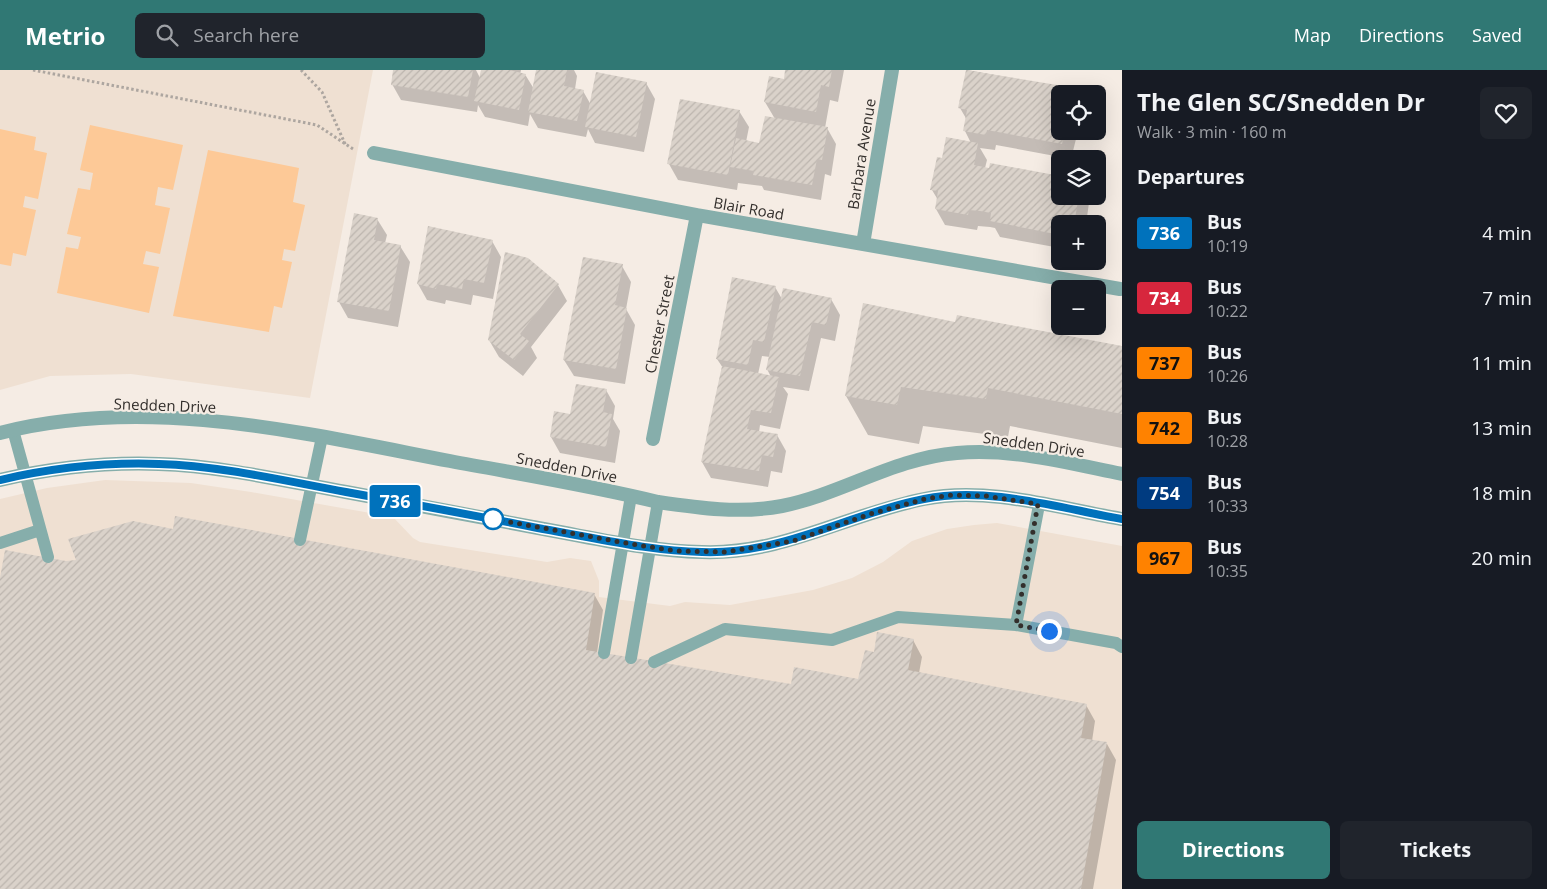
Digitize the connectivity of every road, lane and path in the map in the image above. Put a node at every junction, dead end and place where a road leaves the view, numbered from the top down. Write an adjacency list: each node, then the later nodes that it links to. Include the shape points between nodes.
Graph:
1 (33, 70): 4 (path, via 317,125)
2 (301, 70): 4 (path, via 322,92)
3 (892, 70): 7 (street, Barbara Avenue)
4 (346, 146): 5 (path)
5 (374, 152): 6 (street, Blair Road)
6 (697, 215): 7 (street, Blair Road); 11 (street, Chester Street)
7 (863, 244): 8 (street, Blair Road)
8 (1120, 289)
9 (6, 432): 10 (street, Snedden Drive, via 81,420 160,418 235,424); 12 (lane)
10 (322, 438): 15 (lane); 16 (street, Snedden Drive)
11 (653, 440)
12 (25, 474): 14 (street); 15 (street, via 83,466 161,464); 20 (lane)
13 (1122, 474): 17 (street, Snedden Drive, via 1001,452 955,453 902,464 783,506 725,510)
14 (0, 480)
15 (312, 486): 21 (lane); 23 (street)
16 (631, 496): 17 (street, Snedden Drive); 23 (lane)
17 (658, 502): 24 (lane)
18 (1038, 504): 19 (street); 24 (street, via 986,496 952,495 897,506 773,546 726,552); 26 (lane)
19 (1122, 519)
20 (40, 530): 22 (lane); 25 (lane)
21 (300, 540)
22 (0, 543)
23 (623, 543): 24 (street); 28 (lane)
24 (651, 547): 29 (lane)
25 (48, 557)
26 (1016, 625): 27 (lane, via 1116,643); 30 (lane, via 898,617 832,640 725,629)
27 (1122, 647)
28 (604, 653)
29 (631, 658)
30 (654, 662)

